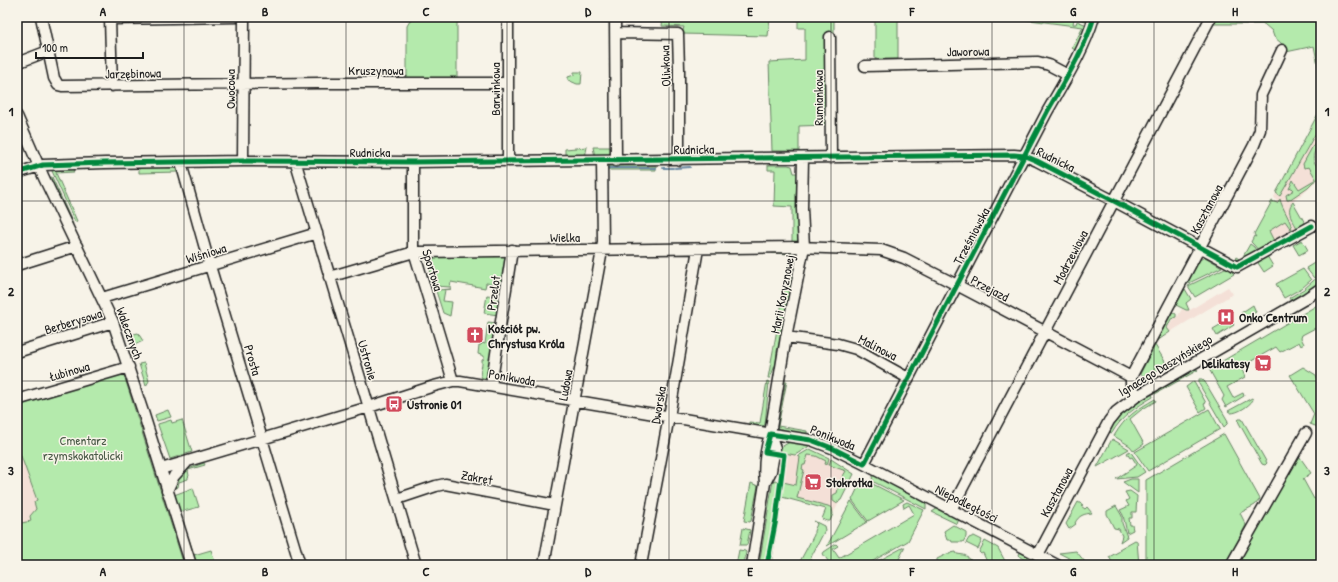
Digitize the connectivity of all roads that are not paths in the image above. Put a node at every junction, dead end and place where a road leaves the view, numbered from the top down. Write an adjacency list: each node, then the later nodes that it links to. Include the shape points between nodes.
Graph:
1 (40, 17): 11 (street, Jarzębinowa)
2 (235, 17): 17 (street, via 110,19)
3 (244, 17): 16 (street, Owocowa)
4 (508, 17): 15 (street, Barwinkowa)
5 (1094, 17): 14 (street, Trześniowska)
6 (1211, 17): 32 (street, Modrzewiowa)
7 (615, 18): 8 (street)
8 (616, 33): 22 (street, Oliwkowa, via 678,34); 26 (street)
9 (830, 37): 21 (street, Rumiankowa)
10 (1282, 50): 37 (street, Kasztanowa, via 1261,95 1260,130 1254,145)
11 (48, 51): 12 (street); 17 (street, Jarzębinowa, via 58,85)
12 (17, 63)
13 (865, 66): 14 (street, Jaworowa, via 1038,62)
14 (1068, 76): 19 (street, Trześniowska)
15 (508, 83): 16 (street, Kruszynowa); 24 (street, Barwinkowa)
16 (243, 84): 17 (street, Jarzębinowa); 23 (street, Owocowa)
17 (112, 86)
18 (18, 116): 30 (street, Walecznych)
19 (1025, 156): 21 (street, Rudnicka); 32 (street, Rudnicka); 45 (street, Trześniowska)
20 (803, 158): 21 (street, Rudnicka); 22 (street, Rudnicka); 36 (street, Marii Koryznowej)
21 (831, 158)
22 (679, 160): 26 (street, Rudnicka)
23 (243, 161): 27 (street, Rudnicka); 29 (street, Rudnicka)
24 (508, 161): 25 (street, Rudnicka); 28 (street, Rudnicka)
25 (602, 161): 26 (street, Rudnicka); 40 (street, Ludowa)
26 (616, 161)
27 (297, 162): 28 (street, Rudnicka); 34 (street, Ustronie)
28 (413, 162): 41 (street, Sportowa)
29 (180, 163): 30 (street, Rudnicka); 43 (street, Prosta)
30 (39, 166): 31 (street, Rudnicka); 35 (street, Walecznych)
31 (17, 173)
32 (1114, 201): 37 (street, Rudnicka); 49 (street, Modrzewiowa)
33 (1312, 226): 37 (street, Rudnicka, via 1237,267)
34 (317, 233): 43 (street, Wiśniowa); 44 (street, Ustronie)
35 (77, 246): 42 (street); 47 (street, Walecznych)
36 (804, 247): 38 (street, Wielka); 45 (street, Przejazd, via 885,251); 50 (street, Marii Koryznowej)
37 (1200, 247): 53 (street, Kasztanowa)
38 (698, 249): 40 (street, Wielka); 61 (street, Dworska)
39 (512, 250): 40 (street, Wielka); 41 (street, Wielka); 56 (street, Przelot)
40 (602, 250): 59 (street, Ludowa)
41 (414, 252): 44 (street, Wielka); 55 (street, Sportowa)
42 (17, 265)
43 (210, 266): 47 (street, Wiśniowa); 65 (street, Prosta)
44 (329, 277): 60 (street, Ustronie)
45 (957, 285): 49 (street, Przejazd); 54 (street, Trześniowska)
46 (1321, 288): 57 (street, Ignacego Daszyńskiego)
47 (102, 298): 48 (street, Walecznych)
48 (114, 322): 51 (street, Berberysowa); 52 (street, Walecznych)
49 (1045, 332): 53 (street, Przejazd); 72 (street, Modrzewiowa)
50 (786, 337): 54 (street, Malinowa, via 856,349); 64 (street, Marii Koryznowej)
51 (17, 352)
52 (129, 368): 58 (street, Łubinowa); 68 (street, Walecznych)
53 (1132, 377): 57 (street, via 1131,384)
54 (908, 378): 67 (street, Trześniowska)
55 (453, 381): 56 (street, Ponikwoda); 60 (street, Ponikwoda)
56 (491, 386): 59 (street, Ponikwoda)
57 (1137, 396): 62 (street, Ignacego Daszyńskiego)
58 (17, 400)
59 (575, 401): 61 (street, Ponikwoda); 71 (street, Ludowa)
60 (369, 407): 65 (street, Ponikwoda); 70 (street, Ustronie)
61 (669, 416): 64 (street, Ponikwoda); 78 (street, Dworska)
62 (1109, 420): 73 (street, Kasztanowa)
63 (1306, 433): 81 (street)
64 (770, 434): 67 (street, Ponikwoda, via 820,443); 79 (street, Marii Koryznowej, via 775,448 771,471 765,483)
65 (262, 439): 66 (street, Ponikwoda); 75 (street, Prosta)
66 (186, 463): 68 (street, Ponikwoda); 69 (street, via 174,476)
67 (864, 464): 72 (street, Niepodległości)
68 (161, 469): 69 (street, Walecznych)
69 (167, 491): 74 (street, Walecznych)
70 (397, 499): 71 (street, Zakręt, via 445,484); 76 (street, Ustronie)
71 (555, 505): 77 (street, Ludowa)
72 (951, 510): 73 (street, Niepodległości)
73 (1038, 554): 80 (street, Niepodległości)
74 (191, 565)
75 (300, 565)
76 (416, 565)
77 (544, 565)
78 (641, 565)
79 (752, 565)
80 (1057, 565)
81 (1231, 565)

